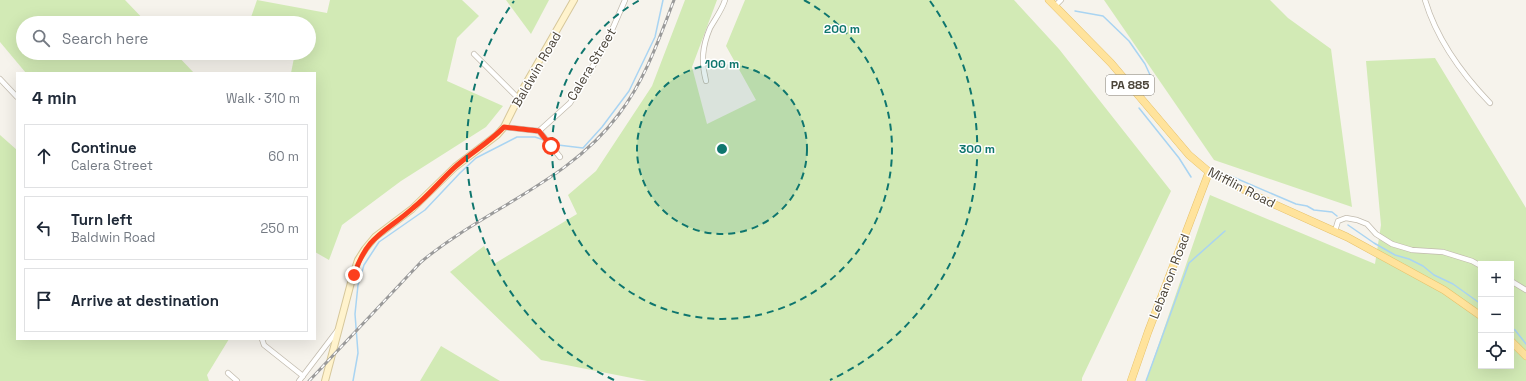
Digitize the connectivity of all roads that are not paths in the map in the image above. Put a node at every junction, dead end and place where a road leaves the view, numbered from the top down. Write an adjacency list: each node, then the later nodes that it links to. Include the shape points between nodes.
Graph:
1 (574, 0): 12 (main road, Baldwin Road)
2 (625, 0): 15 (street, Calera Street, via 594,64 570,103)
3 (725, 0): 10 (street, via 710,29 702,54)
4 (1048, 0): 7 (main road, Mifflin Road / PA 885)
5 (1061, 0): 7 (street)
6 (1425, 0): 13 (street, via 1434,25 1460,70)
7 (1055, 6): 17 (main road, Mifflin Road / PA 885, via 1111,64 1189,155)
8 (474, 54): 12 (street)
9 (0, 79): 11 (street)
10 (706, 81)
11 (16, 96)
12 (518, 98): 14 (main road, Baldwin Road)
13 (1490, 103)
14 (504, 127): 15 (street); 23 (main road, Baldwin Road, via 455,167 412,209 376,237 365,249 358,260)
15 (539, 131): 16 (street)
16 (560, 156)
17 (1209, 172): 18 (main road, Mifflin Road); 32 (main road, Lebanon Road)
18 (1335, 232): 19 (street, via 1338,221 1346,218 1358,220 1392,244 1412,250 1443,252); 22 (main road, Mifflin Road, via 1444,290)
19 (1478, 264)
20 (1514, 283): 21 (street)
21 (1526, 290)
22 (1478, 314)
23 (338, 330): 28 (street); 31 (main road, Baldwin Road)
24 (262, 340): 28 (street, via 264,345)
25 (1514, 344): 26 (main road)
26 (1526, 356)
27 (228, 373): 29 (street)
28 (303, 376): 30 (street)
29 (237, 381)
30 (299, 381)
31 (325, 381)
32 (1132, 381)

